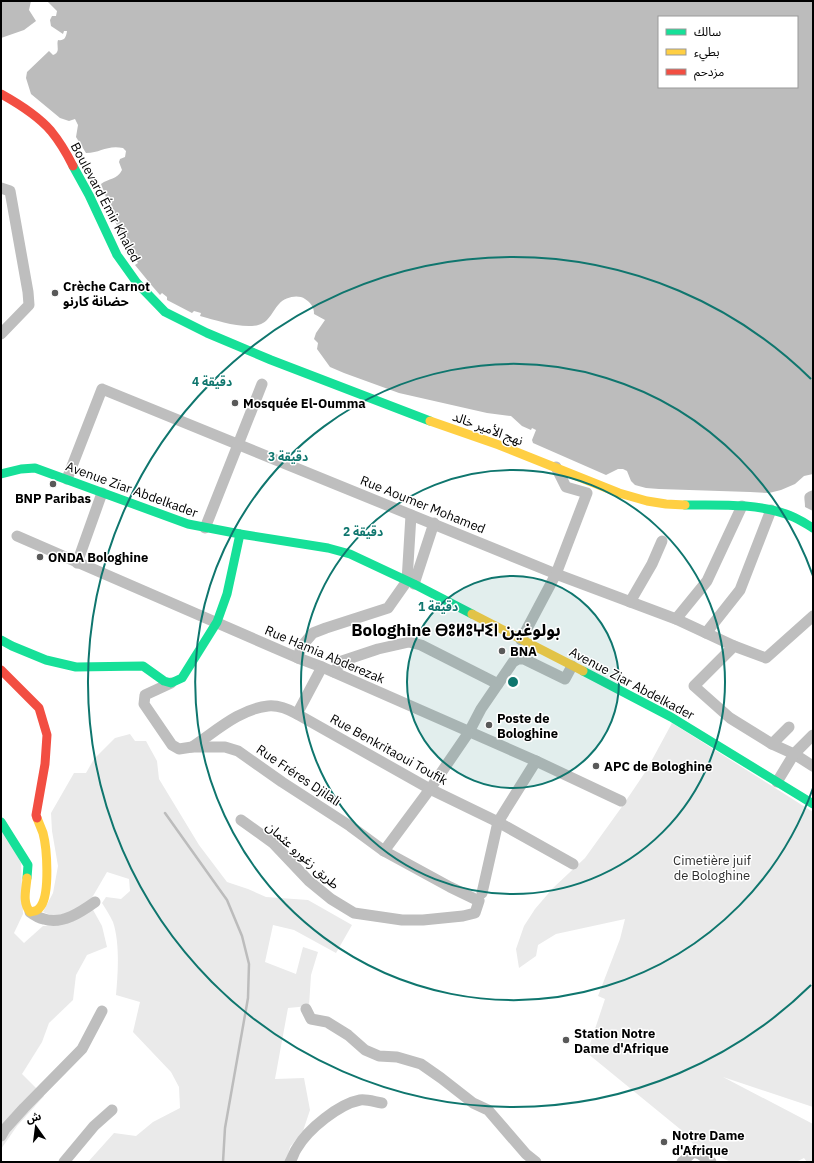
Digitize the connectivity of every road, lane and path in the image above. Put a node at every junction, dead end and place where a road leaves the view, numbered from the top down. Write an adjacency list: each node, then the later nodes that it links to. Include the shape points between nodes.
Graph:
1 (1, 94): 3 (main road, Boulevard Émir Khaled, via 23,106 50,131 66,152 90,195 117,255 137,283)
2 (5, 189): 4 (street, via 29,305)
3 (165, 312): 7 (main road, نهج الأمير خالد, via 271,360)
4 (1, 334)
5 (262, 384): 6 (street)
6 (238, 445): 9 (street, Rue Aoumer Mohamed, via 102,389); 13 (street, Rue Aoumer Mohamed); 15 (street)
7 (556, 467): 11 (main road, نهج الأمير خالد, via 619,493 647,501 682,505); 21 (street, via 566,487 587,493)
8 (1, 474): 9 (main road, Avenue Ziar Abdelkader, via 35,468)
9 (66, 478): 10 (main road, Avenue Ziar Abdelkader)
10 (102, 493): 15 (main road, Avenue Ziar Abdelkader, via 175,520); 20 (street)
11 (742, 506): 12 (main road, نهج الأمير خالد); 25 (street, via 707,581)
12 (770, 510): 16 (main road, نهج الأمير خالد, via 791,516); 27 (street, via 740,590)
13 (411, 515): 14 (street, Rue Aoumer Mohamed); 22 (street)
14 (434, 523): 21 (street, Rue Aoumer Mohamed); 22 (street)
15 (205, 528): 17 (main road, Avenue Ziar Abdelkader)
16 (813, 528)
17 (240, 534): 22 (main road, Avenue Ziar Abdelkader, via 350,554); 26 (main road, via 227,594)
18 (16, 536): 20 (street, Rue Hamia Abderezak)
19 (662, 540): 23 (street, via 652,564)
20 (77, 563): 26 (street, Rue Hamia Abderezak)
21 (556, 574): 23 (street, Rue Aoumer Mohamed); 29 (street)
22 (410, 583): 29 (main road, Avenue Ziar Abdelkader); 31 (street, via 388,608 313,634 301,647)
23 (630, 602): 25 (street, Rue Aoumer Mohamed)
24 (813, 616): 30 (street, Rue Aoumer Mohamed, via 766,658)
25 (676, 620): 27 (street, Rue Aoumer Mohamed)
26 (217, 622): 31 (street, Rue Hamia Abderezak); 36 (main road, via 182,678)
27 (706, 633): 30 (street, Rue Aoumer Mohamed)
28 (1, 640): 36 (main road, via 46,660 76,667 143,666)
29 (521, 640): 32 (main road, Avenue Ziar Abdelkader)
30 (734, 646): 42 (street, via 694,686 730,718)
31 (298, 658): 33 (street, Rue Hamia Abderezak)
32 (572, 666): 37 (street, via 565,679 524,659 518,660 513,662); 47 (main road, Avenue Ziar Abdelkader, via 671,717)
33 (322, 667): 35 (street, Rue Hamia Abderezak); 38 (street)
34 (1, 670): 58 (main road, via 38,708 47,736 36,814 43,834 47,866 45,892 41,906)
35 (334, 672): 37 (street, via 342,661 410,642); 40 (street, Rue Hamia Abderezak)
36 (171, 683): 43 (street, Rue Fréres Djilali, via 145,695 144,704 172,744 179,749)
37 (498, 684): 40 (street, via 481,709)
38 (297, 714): 43 (street, Rue Benkritaoui Toufik, via 284,707 268,706 253,709 235,717); 48 (street, Rue Benkritaoui Toufik)
39 (789, 727): 42 (street)
40 (470, 732): 45 (street, Rue Hamia Abderezak); 48 (street)
41 (813, 735): 44 (street)
42 (772, 744): 44 (street)
43 (192, 747): 54 (street, Rue Fréres Djilali, via 225,747 238,751)
44 (794, 754): 46 (street); 47 (street)
45 (536, 761): 49 (street, Rue Hamia Abderezak); 53 (street)
46 (813, 766)
47 (777, 782): 50 (main road, Avenue Ziar Abdelkader)
48 (430, 789): 53 (street, Rue Benkritaoui Toufik); 54 (street)
49 (621, 800)
50 (813, 804)
51 (241, 820): 56 (street, طريق زغورو عثمان, via 273,843 309,881 354,914 402,920 463,916 475,913)
52 (1, 822): 58 (main road, via 28,865 25,902)
53 (498, 822): 55 (street, Rue Benkritaoui Toufik); 56 (street)
54 (384, 851): 56 (street, Rue Fréres Djilali, via 450,887)
55 (573, 864)
56 (480, 897)
57 (95, 902): 58 (street, via 79,914 59,920 45,920)
58 (30, 912)
59 (306, 1009): 66 (street, via 311,1019 327,1022 365,1050 379,1056 397,1057 421,1064 473,1103 488,1110)
60 (102, 1011): 63 (street, via 82,1049 24,1108)
61 (382, 1103): 65 (street, via 361,1100 347,1105 310,1131 297,1147)
62 (112, 1110): 64 (street, via 94,1126)
63 (1, 1136)
64 (64, 1162)
65 (290, 1162)
66 (536, 1162)
67 (682, 1162): 68 (street, via 692,1152)
68 (711, 1162)

